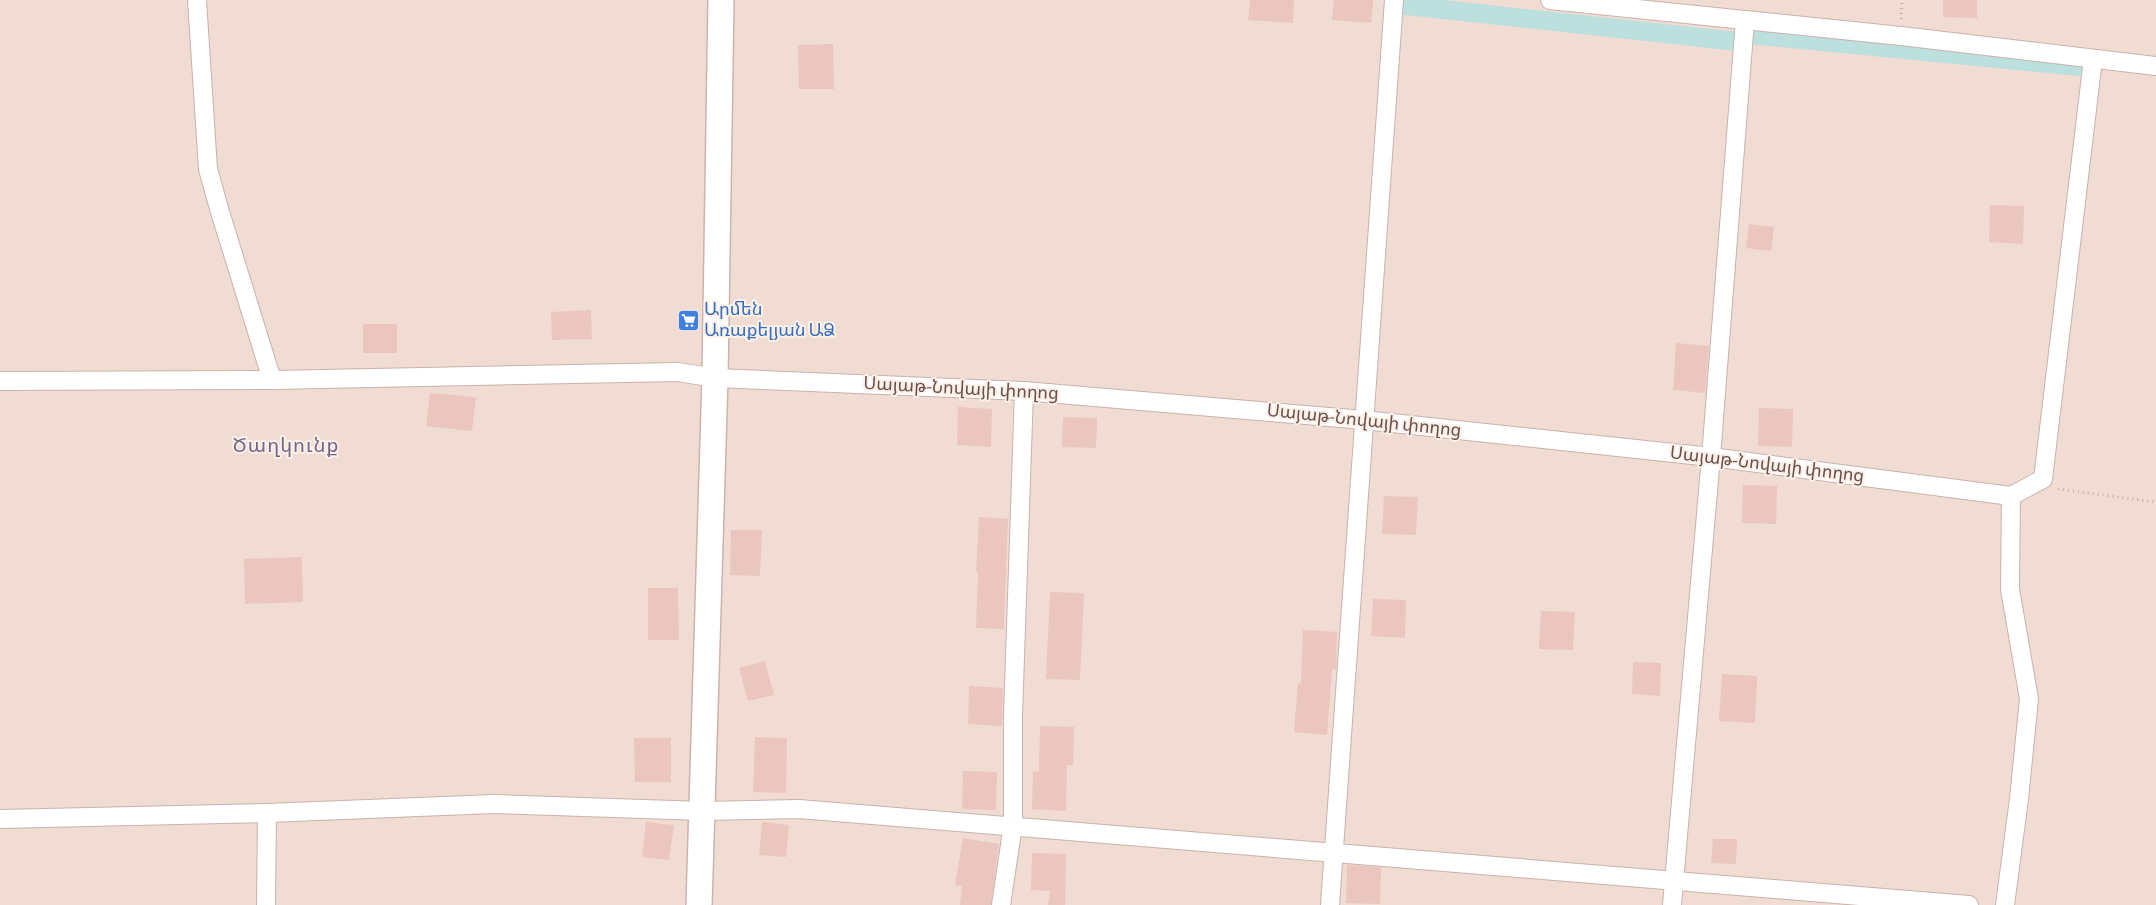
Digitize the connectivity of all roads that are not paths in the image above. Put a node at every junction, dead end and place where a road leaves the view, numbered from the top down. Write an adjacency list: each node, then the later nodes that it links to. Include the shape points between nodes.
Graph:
1 (197, 0): 10 (street, via 208,169)
2 (721, 0): 9 (main road)
3 (1394, 0): 13 (street)
4 (1550, 0): 5 (street)
5 (1594, 2): 6 (street)
6 (1745, 20): 7 (street); 14 (street)
7 (2093, 59): 8 (street); 15 (street, via 2043,479)
8 (2156, 66)
9 (715, 378): 10 (street, Սայաթ-Նովայի փողոց, via 678,372); 12 (street, Սայաթ-Նովայի փողոց); 16 (main road)
10 (272, 380): 11 (street, Սայաթ-Նովայի փողոց)
11 (0, 381)
12 (1024, 391): 13 (street, Սայաթ-Նովայի փողոց); 19 (street, via 1013,706)
13 (1364, 420): 14 (street, Սայաթ-Նովայի փողոց); 20 (street)
14 (1710, 457): 15 (street, Սայաթ-Նովայի փողոց); 21 (street)
15 (2011, 496): 28 (street, via 2010,589 2029,700)
16 (703, 811): 17 (street, via 494,804); 19 (street, via 799,809); 23 (main road)
17 (267, 813): 18 (street); 22 (street)
18 (0, 819)
19 (1013, 825): 20 (street); 24 (street)
20 (1333, 853): 21 (street); 25 (street)
21 (1675, 881): 26 (street); 27 (street)
22 (266, 905)
23 (699, 905)
24 (1000, 905)
25 (1330, 905)
26 (1672, 905)
27 (1969, 905)
28 (2005, 905)

